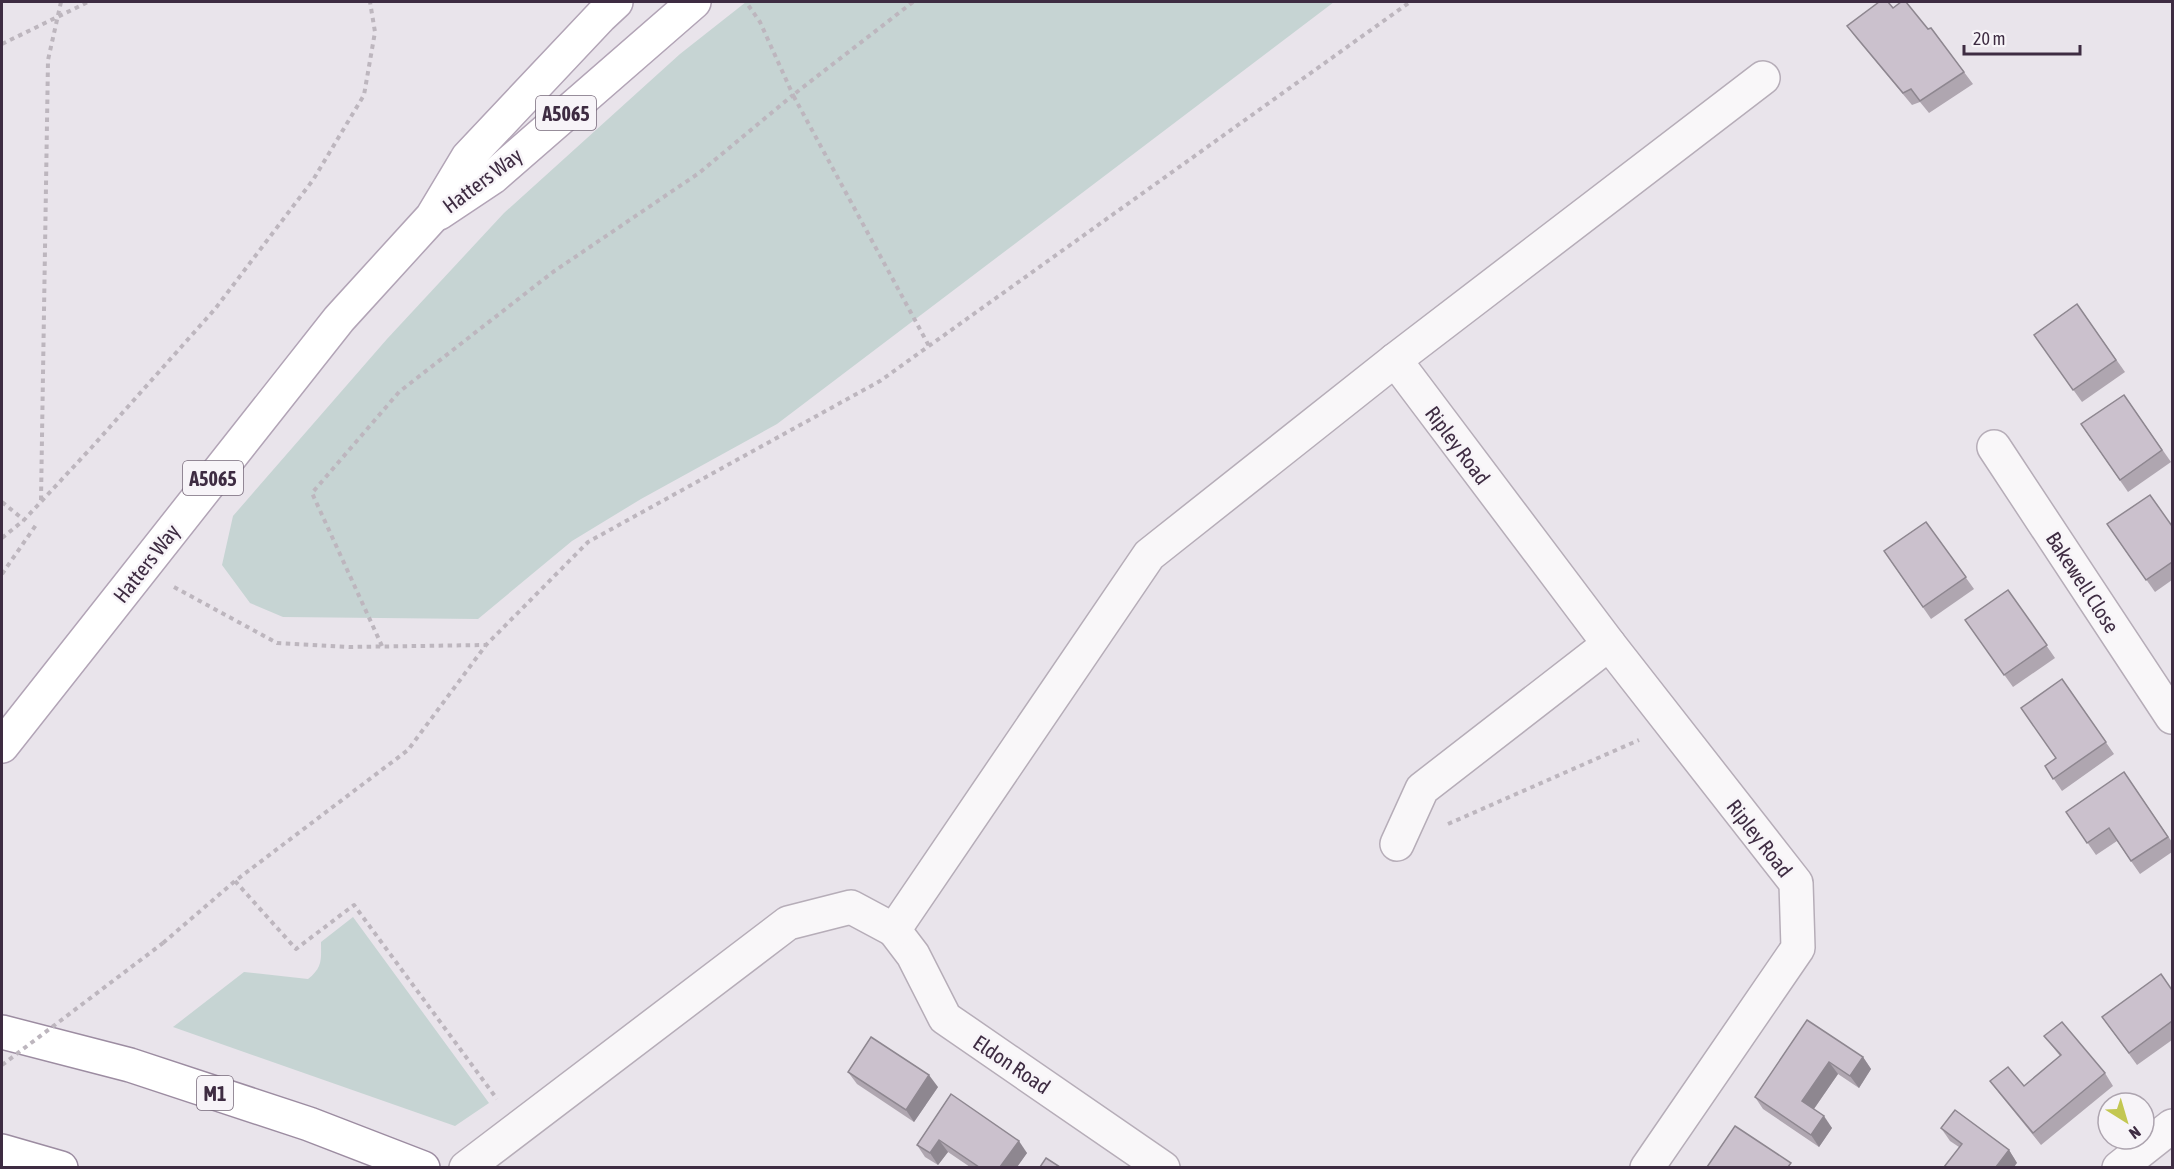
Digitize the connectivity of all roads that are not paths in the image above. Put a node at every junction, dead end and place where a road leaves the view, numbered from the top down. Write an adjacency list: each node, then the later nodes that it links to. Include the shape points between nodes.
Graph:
1 (616, 2): 4 (main road, Hatters Way / A5065, via 468,157)
2 (694, 2): 4 (main road, Hatters Way / A5065, via 493,177)
3 (1763, 78): 5 (street)
4 (432, 217): 9 (main road, Hatters Way / A5065, via 339,319)
5 (1395, 360): 7 (street, Ripley Road); 11 (street, via 1149,555)
6 (1994, 447): 8 (street, Bakewell Close)
7 (1609, 644): 10 (street, via 1422,789); 19 (street, Ripley Road, via 1796,884 1798,948)
8 (2172, 717)
9 (2, 746)
10 (1402, 834)
11 (894, 930): 17 (street, via 852,908 788,923); 18 (street, Eldon Road, via 913,955 945,1018)
12 (2, 1032): 16 (main road, M1, via 130,1065 309,1124)
13 (2172, 1126): 20 (street)
14 (2, 1151): 15 (main road)
15 (61, 1167)
16 (423, 1167)
17 (466, 1167)
18 (1163, 1167)
19 (1647, 1167)
20 (2119, 1167)

